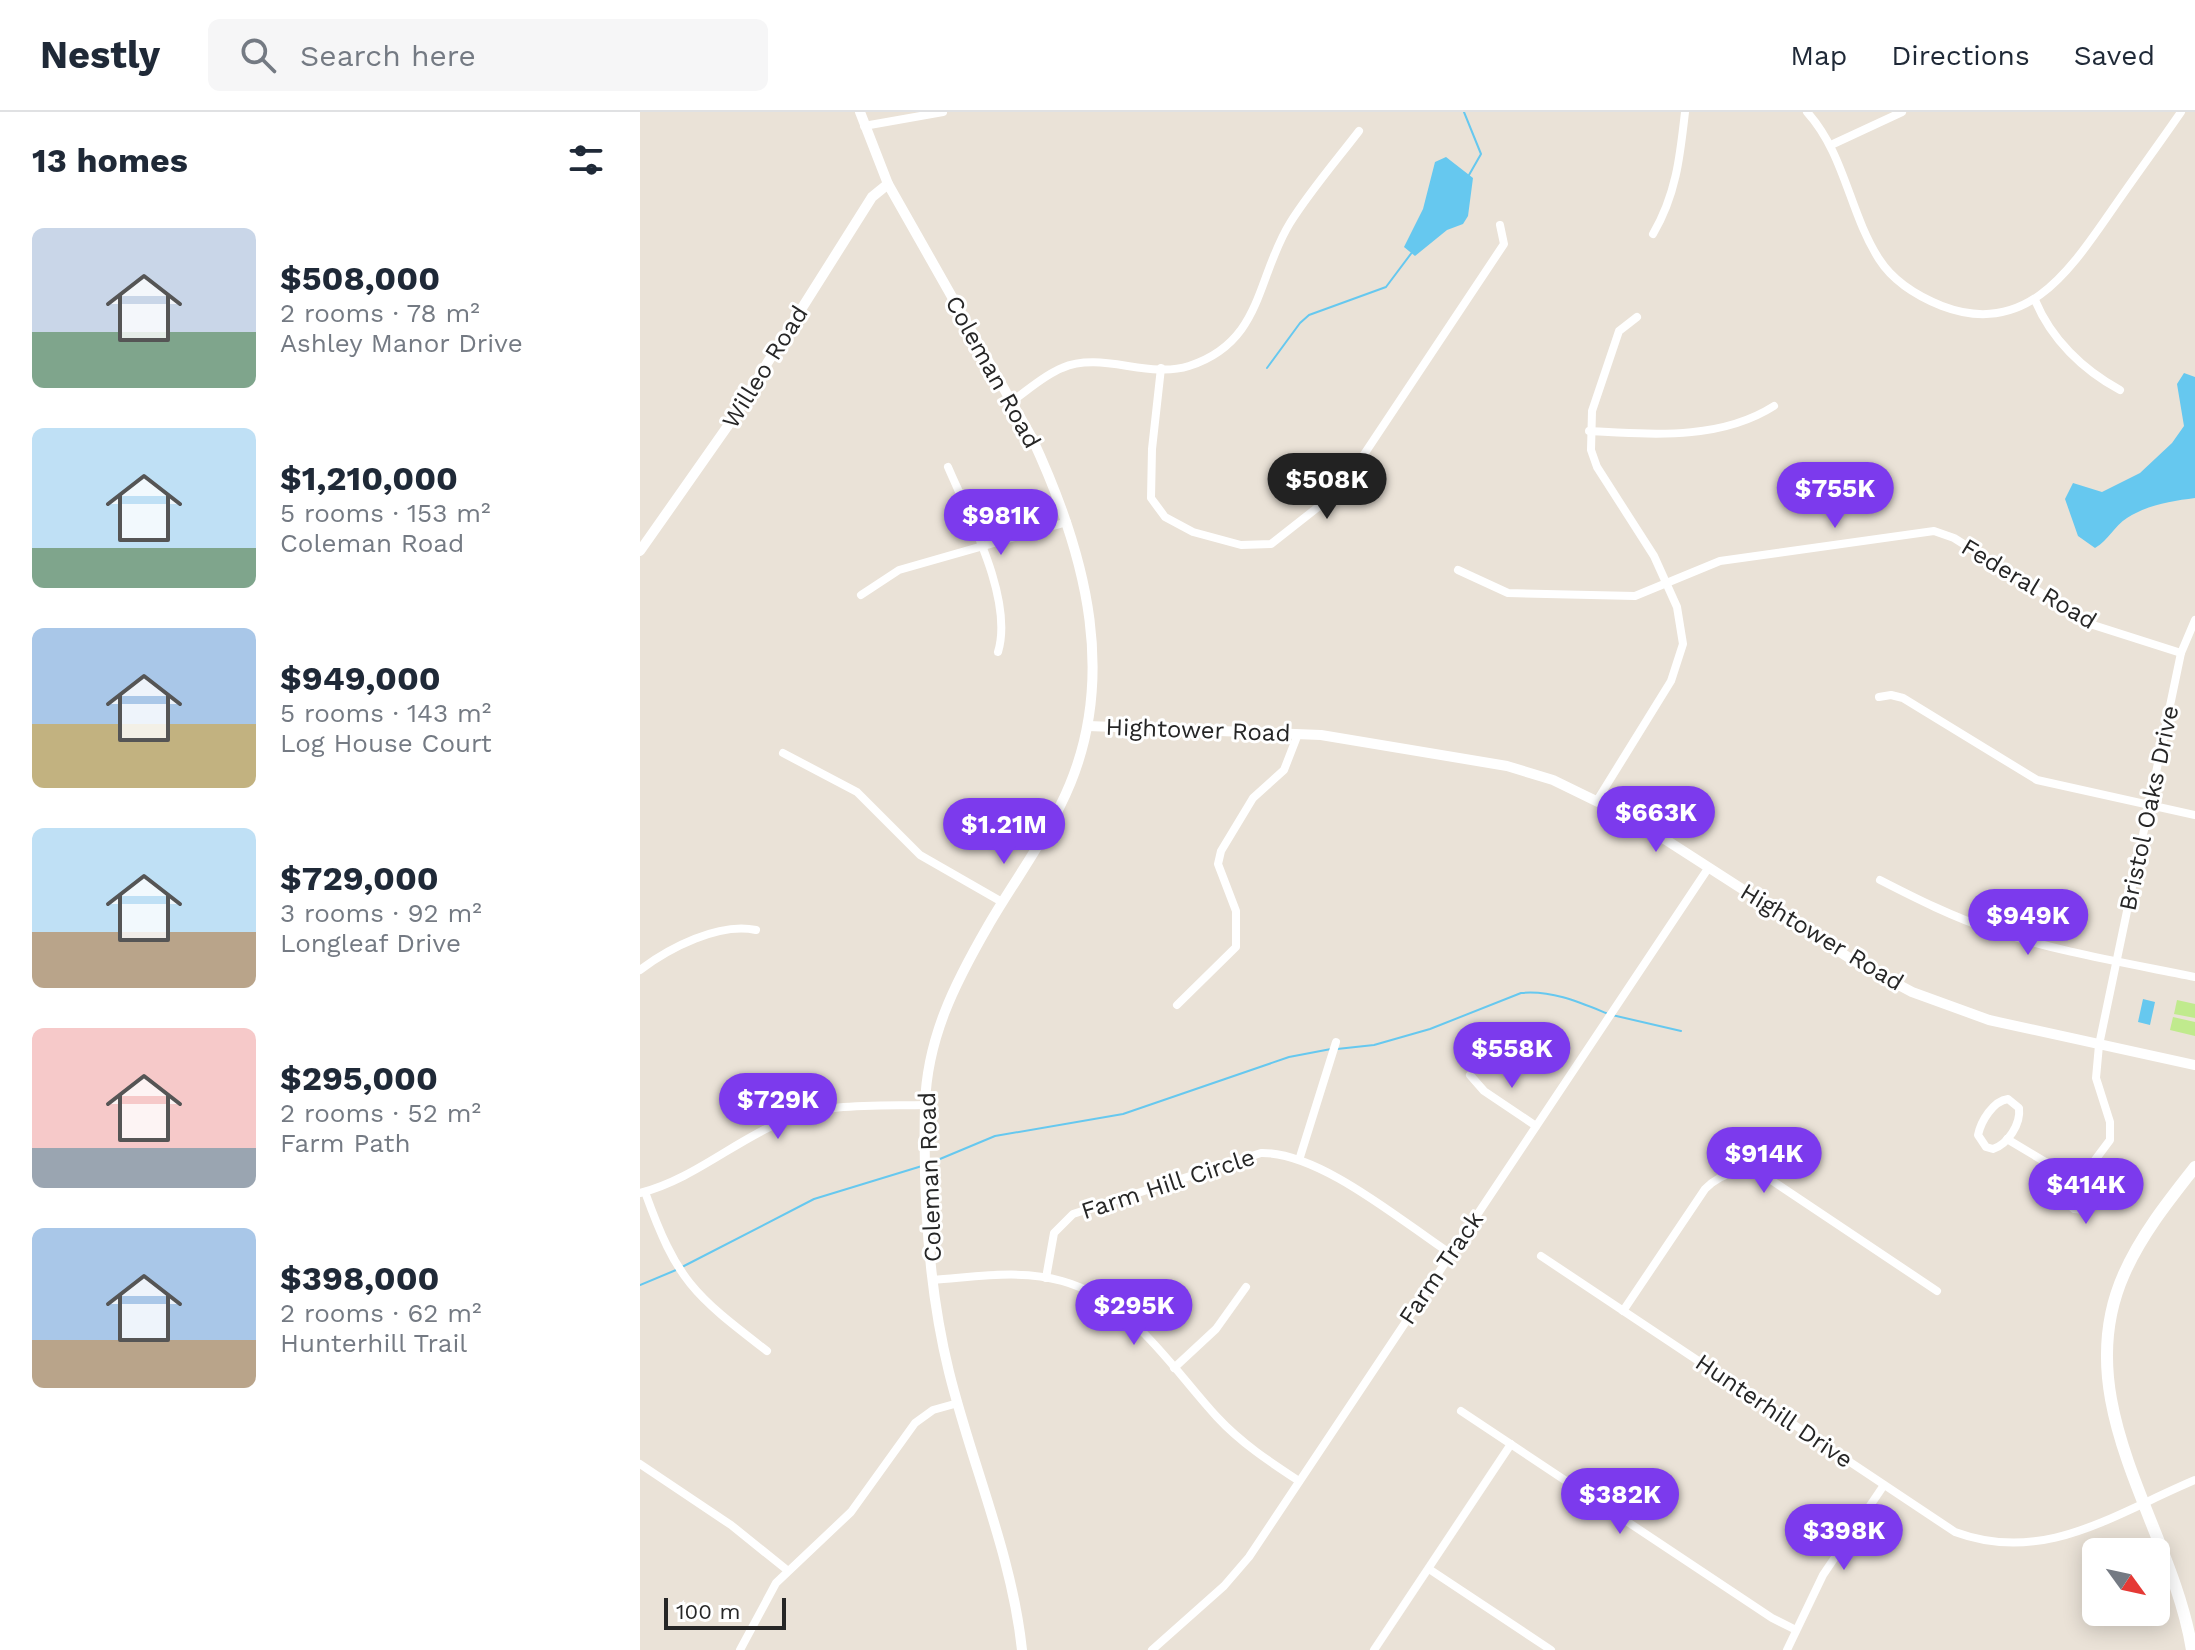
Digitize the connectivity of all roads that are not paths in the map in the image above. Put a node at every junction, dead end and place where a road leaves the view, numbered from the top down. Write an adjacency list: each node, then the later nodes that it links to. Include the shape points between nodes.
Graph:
1 (860, 112): 7 (street, Coleman Road)
2 (943, 112): 7 (street)
3 (1685, 112): 12 (street, via 1677,181)
4 (1807, 112): 9 (street)
5 (1902, 112): 9 (street)
6 (2181, 112): 13 (street, via 2072,267)
7 (864, 126): 10 (street, Coleman Road)
8 (1359, 131): 15 (street, via 1289,225 1258,303 1223,350 1186,367)
9 (1831, 145): 13 (street, via 1873,248 1908,289 1967,313 1998,312)
10 (888, 184): 17 (street, Coleman Road); 23 (street, Willeo Road, via 872,197 718,441)
11 (1500, 225): 15 (street, via 1504,244 1341,489 1271,544 1241,545 1193,532 1165,517 1151,498)
12 (1653, 234)
13 (2035, 300): 16 (street, via 2044,323 2062,344)
14 (1637, 317): 19 (street, via 1619,331)
15 (1161, 368): 17 (street, via 1095,363 1062,367)
16 (2120, 390)
17 (1011, 402): 21 (street, Coleman Road)
18 (1774, 406): 19 (street, via 1760,415 1692,433)
19 (1589, 431): 25 (street, via 1597,467 1642,533)
20 (948, 467): 22 (street)
21 (1067, 522): 22 (street); 31 (street, Coleman Road, via 1093,630)
22 (981, 546): 26 (street, via 899,570); 28 (street, via 1003,619)
23 (640, 551)
24 (1458, 570): 25 (street, Federal Road, via 1494,589 1522,595 1635,596)
25 (1667, 583): 29 (street, Federal Road, via 1720,561 1934,531 1954,538 2090,624); 34 (street, via 1682,624 1679,663)
26 (861, 595)
27 (2195, 620): 29 (street, Bristol Oaks Drive)
28 (998, 652)
29 (2181, 653): 35 (street, Bristol Oaks Drive)
30 (1879, 697): 35 (street, via 1903,698 2037,780)
31 (1088, 726): 32 (street, Hightower Road); 39 (street, Coleman Road, via 1060,807)
32 (1298, 734): 34 (street, Hightower Road, via 1507,766); 44 (street, via 1284,770 1253,798 1221,851 1218,864 1236,911 1236,947)
33 (783, 753): 39 (street, via 857,792 920,855)
34 (1598, 799): 37 (street, Hightower Road)
35 (2149, 806): 36 (street); 41 (street, Bristol Oaks Drive)
36 (2195, 815)
37 (1709, 867): 46 (street, Hightower Road, via 1854,961 1912,992 1989,1020); 50 (street, Farm Track)
38 (1880, 880): 41 (street, via 1990,930)
39 (1002, 902): 49 (street, Coleman Road, via 939,1024)
40 (756, 930): 42 (street, via 728,928 666,953)
41 (2117, 960): 43 (street); 46 (street, Bristol Oaks Drive)
42 (640, 970)
43 (2195, 977)
44 (1177, 1005)
45 (1336, 1042): 52 (street)
46 (2099, 1045): 47 (street, Hightower Road); 54 (street, Bristol Oaks Drive, via 2096,1078 2110,1140)
47 (2195, 1065)
48 (1470, 1075): 50 (street, via 1484,1091)
49 (925, 1105): 56 (street, via 845,1106 800,1114 685,1176); 60 (street, Coleman Road)
50 (1536, 1126): 57 (street, Farm Track)
51 (2007, 1139): 51 (street, via 1993,1149 1978,1135 1995,1104 2008,1099 2021,1114); 55 (street)
52 (1300, 1157): 57 (street, Farm Hill Circle); 59 (street, Farm Hill Circle, via 1275,1152 1249,1155 1073,1214 1054,1233)
53 (2195, 1167): 73 (main road, via 2135,1251 2109,1325 2106,1371 2112,1413)
54 (2081, 1172): 55 (street); 55 (street, via 2095,1195 2085,1210 2068,1204)
55 (2071, 1175)
56 (642, 1193): 64 (street, via 686,1282)
57 (1451, 1254): 71 (street, Farm Track)
58 (1541, 1256): 63 (street, Hunterhill Drive)
59 (1046, 1278): 60 (street); 65 (street, via 1082,1288 1112,1305)
60 (933, 1280): 66 (street, Coleman Road)
61 (1246, 1287): 65 (street, via 1216,1329)
62 (1937, 1291): 63 (street, via 1768,1178 1739,1171 1721,1176 1705,1189)
63 (1623, 1311): 72 (street, Hunterhill Drive)
64 (767, 1351)
65 (1174, 1368): 71 (street, via 1235,1436)
66 (958, 1403): 75 (street, via 933,1410 915,1423 851,1512); 78 (street, Coleman Road, via 1012,1589)
67 (1461, 1411): 68 (street)
68 (1511, 1444): 74 (street); 76 (street)
69 (640, 1464): 75 (street)
70 (2195, 1480): 73 (street, Hunterhill Drive)
71 (1299, 1481): 79 (street, Farm Track, via 1224,1586)
72 (1884, 1485): 73 (street, Hunterhill Drive, via 1955,1532 2006,1545 2055,1540); 76 (street, via 1823,1575)
73 (2145, 1501): 83 (main road, via 2176,1582)
74 (1429, 1569): 80 (street); 81 (street)
75 (787, 1570): 77 (street)
76 (1796, 1630): 82 (street)
77 (740, 1650)
78 (1022, 1650)
79 (1152, 1650)
80 (1374, 1650)
81 (1551, 1650)
82 (1787, 1650)
83 (2192, 1650)

